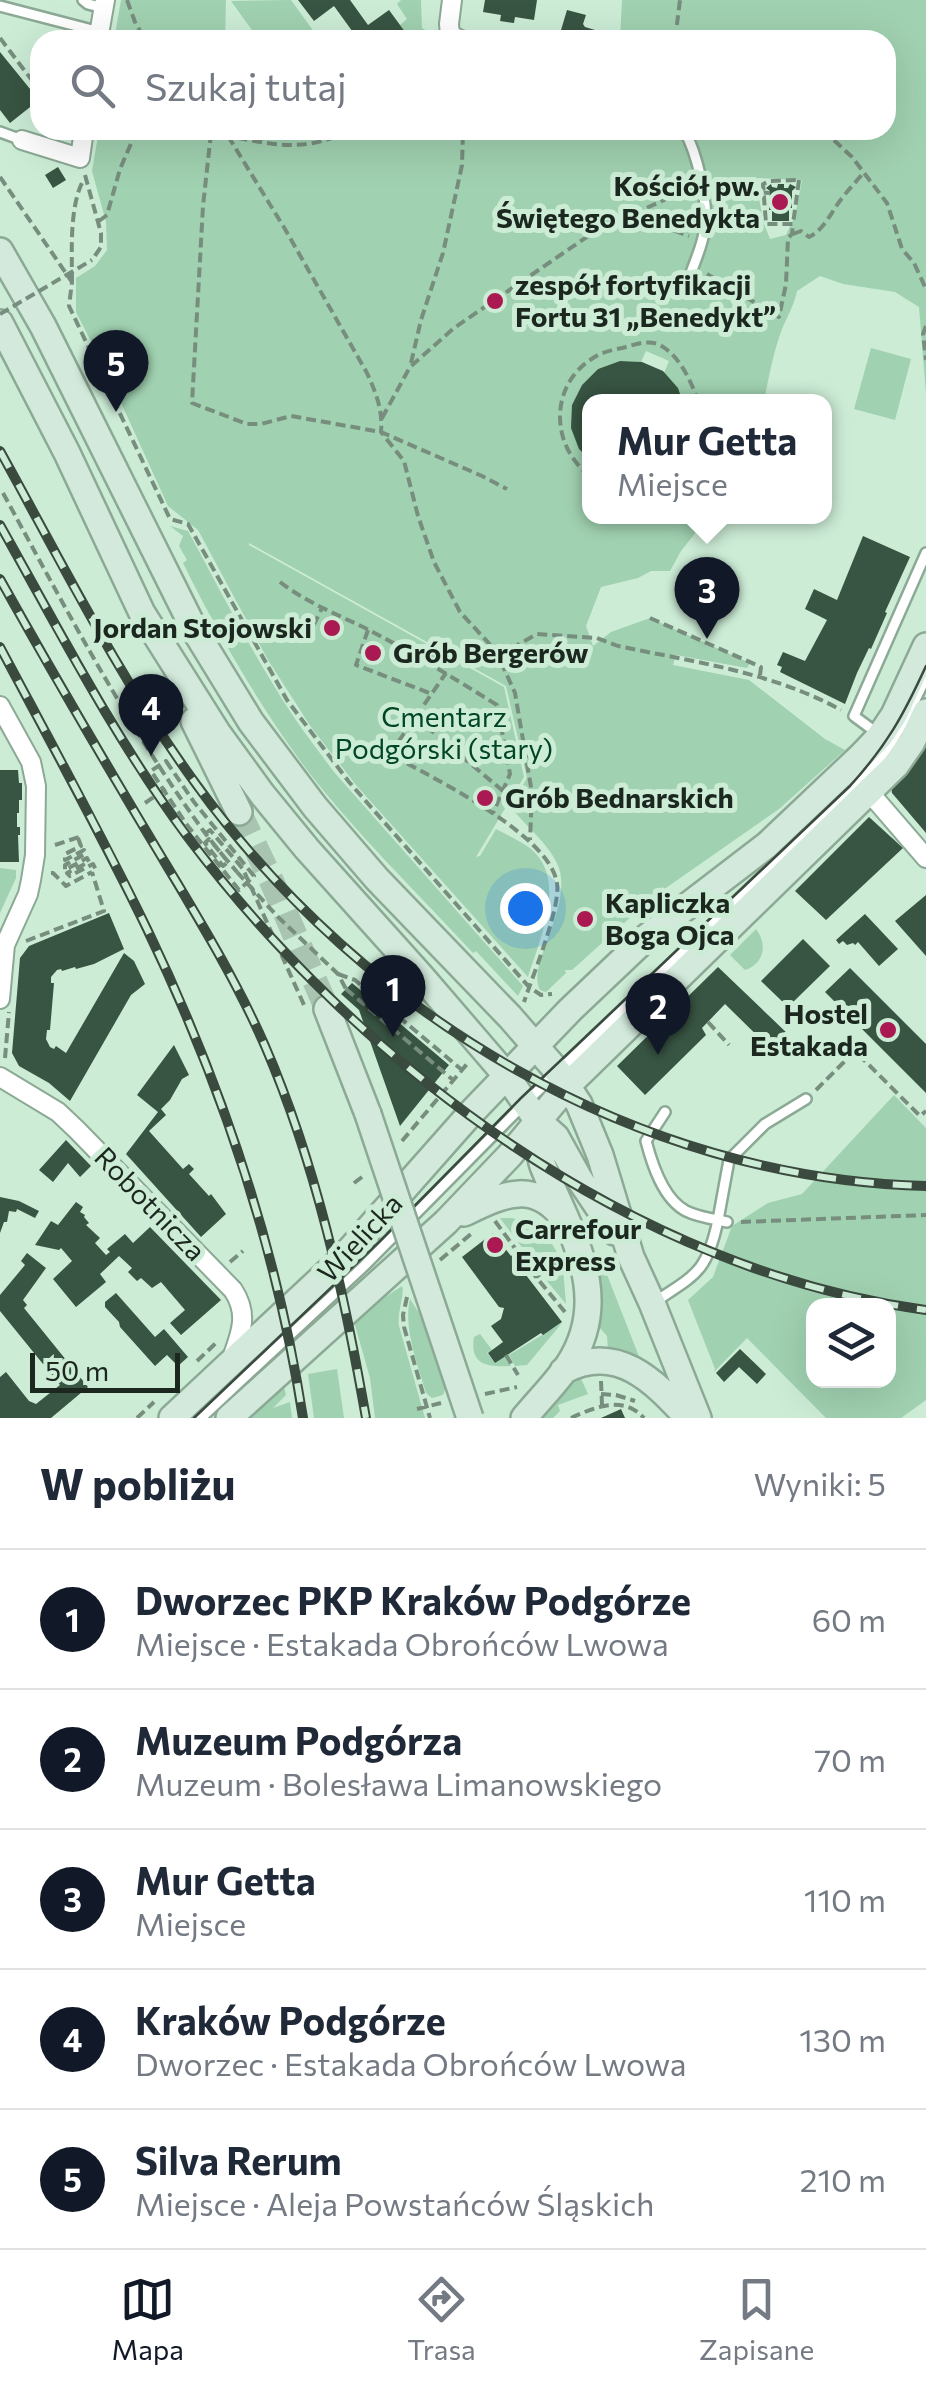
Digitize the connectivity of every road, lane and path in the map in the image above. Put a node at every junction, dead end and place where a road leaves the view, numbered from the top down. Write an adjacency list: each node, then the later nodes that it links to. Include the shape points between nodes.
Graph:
1 (82, 0): 5 (lane)
2 (127, 0): 9 (path)
3 (452, 0): 10 (street)
4 (680, 0): 11 (path)
5 (104, 4): 8 (street)
6 (0, 6): 7 (lane)
7 (79, 30)
8 (100, 30)
9 (139, 30)
10 (449, 30)
11 (677, 30)
12 (0, 38): 13 (path)
13 (30, 78)
14 (0, 132): 15 (lane)
15 (22, 140): 16 (street, via 80,158)
16 (83, 140)
17 (133, 140): 30 (path, via 107,215)
18 (210, 140): 45 (path, via 192,403 246,424 291,416)
19 (230, 140): 44 (path, via 367,373)
20 (252, 140): 21 (path, via 287,146)
21 (330, 140)
22 (463, 140): 42 (path, via 443,253)
23 (690, 140): 27 (lane)
24 (834, 140): 25 (path)
25 (864, 172): 32 (path, via 814,236); 37 (path)
26 (0, 177): 36 (path)
27 (701, 182): 28 (path); 29 (path); 33 (lane)
28 (767, 193): 31 (path, via 766,224); 31 (path, via 770,180 799,180)
29 (632, 216): 33 (path); 42 (path, via 594,232 454,328)
30 (98, 221): 36 (path, via 86,177 78,190); 38 (path, bridge, via 101,247 92,260)
31 (793, 224): 32 (path)
32 (792, 234): 35 (path, via 779,317)
33 (702, 240): 35 (lane)
34 (0, 251): 94 (main road, via 194,629 251,722 377,880)
35 (692, 269)
36 (72, 282): 87 (path, via 69,306 170,520 188,524 287,700 349,782)
37 (926, 289)
38 (0, 314)
39 (0, 322): 52 (main road)
40 (926, 326): 41 (path)
41 (926, 360)
42 (410, 367): 44 (path)
43 (695, 394): 46 (path, via 662,346 640,342 595,356 566,388 559,418 565,446)
44 (382, 418): 45 (path)
45 (381, 432): 47 (path); 57 (path, via 404,461 434,562 460,612)
46 (582, 468)
47 (507, 490)
48 (3, 493): 71 (path)
49 (926, 553): 64 (lane)
50 (280, 582): 51 (path)
51 (322, 608): 54 (path); 55 (path)
52 (142, 613): 76 (main road); 98 (main road, via 262,794)
53 (650, 618): 59 (path, via 762,666)
54 (368, 630): 58 (path); 61 (path, via 356,665)
55 (307, 639)
56 (926, 646): 68 (main road, Wielicka)
57 (498, 656): 59 (path, via 537,634 597,638); 79 (path, via 516,693 532,793)
58 (446, 673): 61 (path); 66 (path, via 497,705)
59 (760, 676): 64 (path)
60 (926, 677): 99 (lane, via 883,758)
61 (432, 694): 65 (path)
62 (0, 706): 90 (street, via 31,762 36,786 30,887 5,945)
63 (926, 712): 74 (main road, Wielicka, via 896,765)
64 (854, 716): 68 (lane)
65 (416, 717): 67 (path); 70 (path)
66 (500, 718): 67 (path); 73 (path, via 510,774)
67 (427, 727): 73 (path)
68 (880, 736): 94 (main road, Wielicka, via 767,845 647,936)
69 (381, 749): 70 (path)
70 (390, 754): 77 (path)
71 (158, 766): 72 (path, bridge); 84 (path, bridge, via 166,761 254,876); 84 (path, bridge, via 151,772 187,824 239,890)
72 (170, 786): 75 (path); 78 (path)
73 (503, 792): 77 (path)
74 (869, 792): 81 (street); 99 (main road, Wielicka)
75 (145, 803)
76 (239, 812)
77 (493, 813): 79 (path)
78 (205, 834): 84 (path, bridge, via 211,842 228,862 224,866 205,843 209,839); 91 (path, via 210,830 243,869)
79 (530, 840): 87 (path, via 558,884)
80 (55, 845): 83 (path, via 80,837 82,846 64,854 65,860 85,854 65,870 87,858 67,873 93,864)
81 (926, 858)
82 (53, 872): 83 (path, via 66,886)
83 (92, 872): 85 (path, via 104,911)
84 (246, 883): 86 (path, bridge)
85 (24, 942)
86 (338, 974): 97 (path, via 355,980); 100 (path, bridge, via 346,989)
87 (529, 987): 88 (path, via 540,995); 89 (path)
88 (554, 992)
89 (524, 1004)
90 (5, 1006): 96 (path)
91 (318, 1012): 137 (main road, bridge, via 368,1114)
92 (708, 1022): 93 (path)
93 (729, 1045)
94 (534, 1046): 98 (main road, Wielicka); 99 (main road)
95 (472, 1057): 97 (path)
96 (2, 1070): 120 (street, Robotnicza, via 93,1144 232,1290 244,1318)
97 (462, 1070): 100 (path)
98 (506, 1076): 102 (main road); 120 (main road, Wielicka, via 342,1260)
99 (563, 1078): 102 (main road, Wielicka); 114 (main road, via 600,1155)
100 (454, 1080): 105 (path)
101 (806, 1099): 103 (path, via 855,1051 920,1116); 109 (lane, via 765,1124 729,1160)
102 (531, 1111): 110 (main road, Wielicka, via 510,1154); 111 (main road, via 542,1162); 114 (main road, via 556,1137); 134 (lane)
103 (926, 1111)
104 (664, 1112): 109 (lane, via 646,1141 665,1190 682,1209)
105 (398, 1146)
106 (366, 1174): 107 (path)
107 (354, 1183)
108 (926, 1215): 109 (path)
109 (722, 1221): 118 (lane, via 700,1272)
110 (446, 1222): 111 (main road, via 518,1193 547,1202); 135 (main road, Wielicka)
111 (569, 1226): 123 (main road, via 588,1296 580,1340)
112 (500, 1227): 117 (path)
113 (243, 1251): 116 (path)
114 (631, 1256): 118 (main road)
115 (565, 1257): 117 (path)
116 (226, 1265)
117 (536, 1278): 119 (path)
118 (652, 1303): 142 (main road)
119 (562, 1309)
120 (224, 1353): 122 (path); 133 (main road, Wielicka)
121 (506, 1355): 124 (path)
122 (190, 1368)
123 (563, 1371): 138 (main road); 141 (main road, via 593,1361 627,1366)
124 (518, 1375)
125 (601, 1381): 127 (path)
126 (164, 1393): 132 (path)
127 (601, 1394): 128 (path); 129 (path)
128 (602, 1405): 131 (path); 140 (path, via 630,1407)
129 (648, 1408)
130 (417, 1409): 136 (path, via 426,1407)
131 (580, 1416): 139 (path)
132 (137, 1418)
133 (172, 1418)
134 (201, 1418)
135 (229, 1418)
136 (430, 1418)
137 (470, 1418)
138 (524, 1418)
139 (570, 1418)
140 (644, 1418)
141 (688, 1418)
142 (698, 1418)

